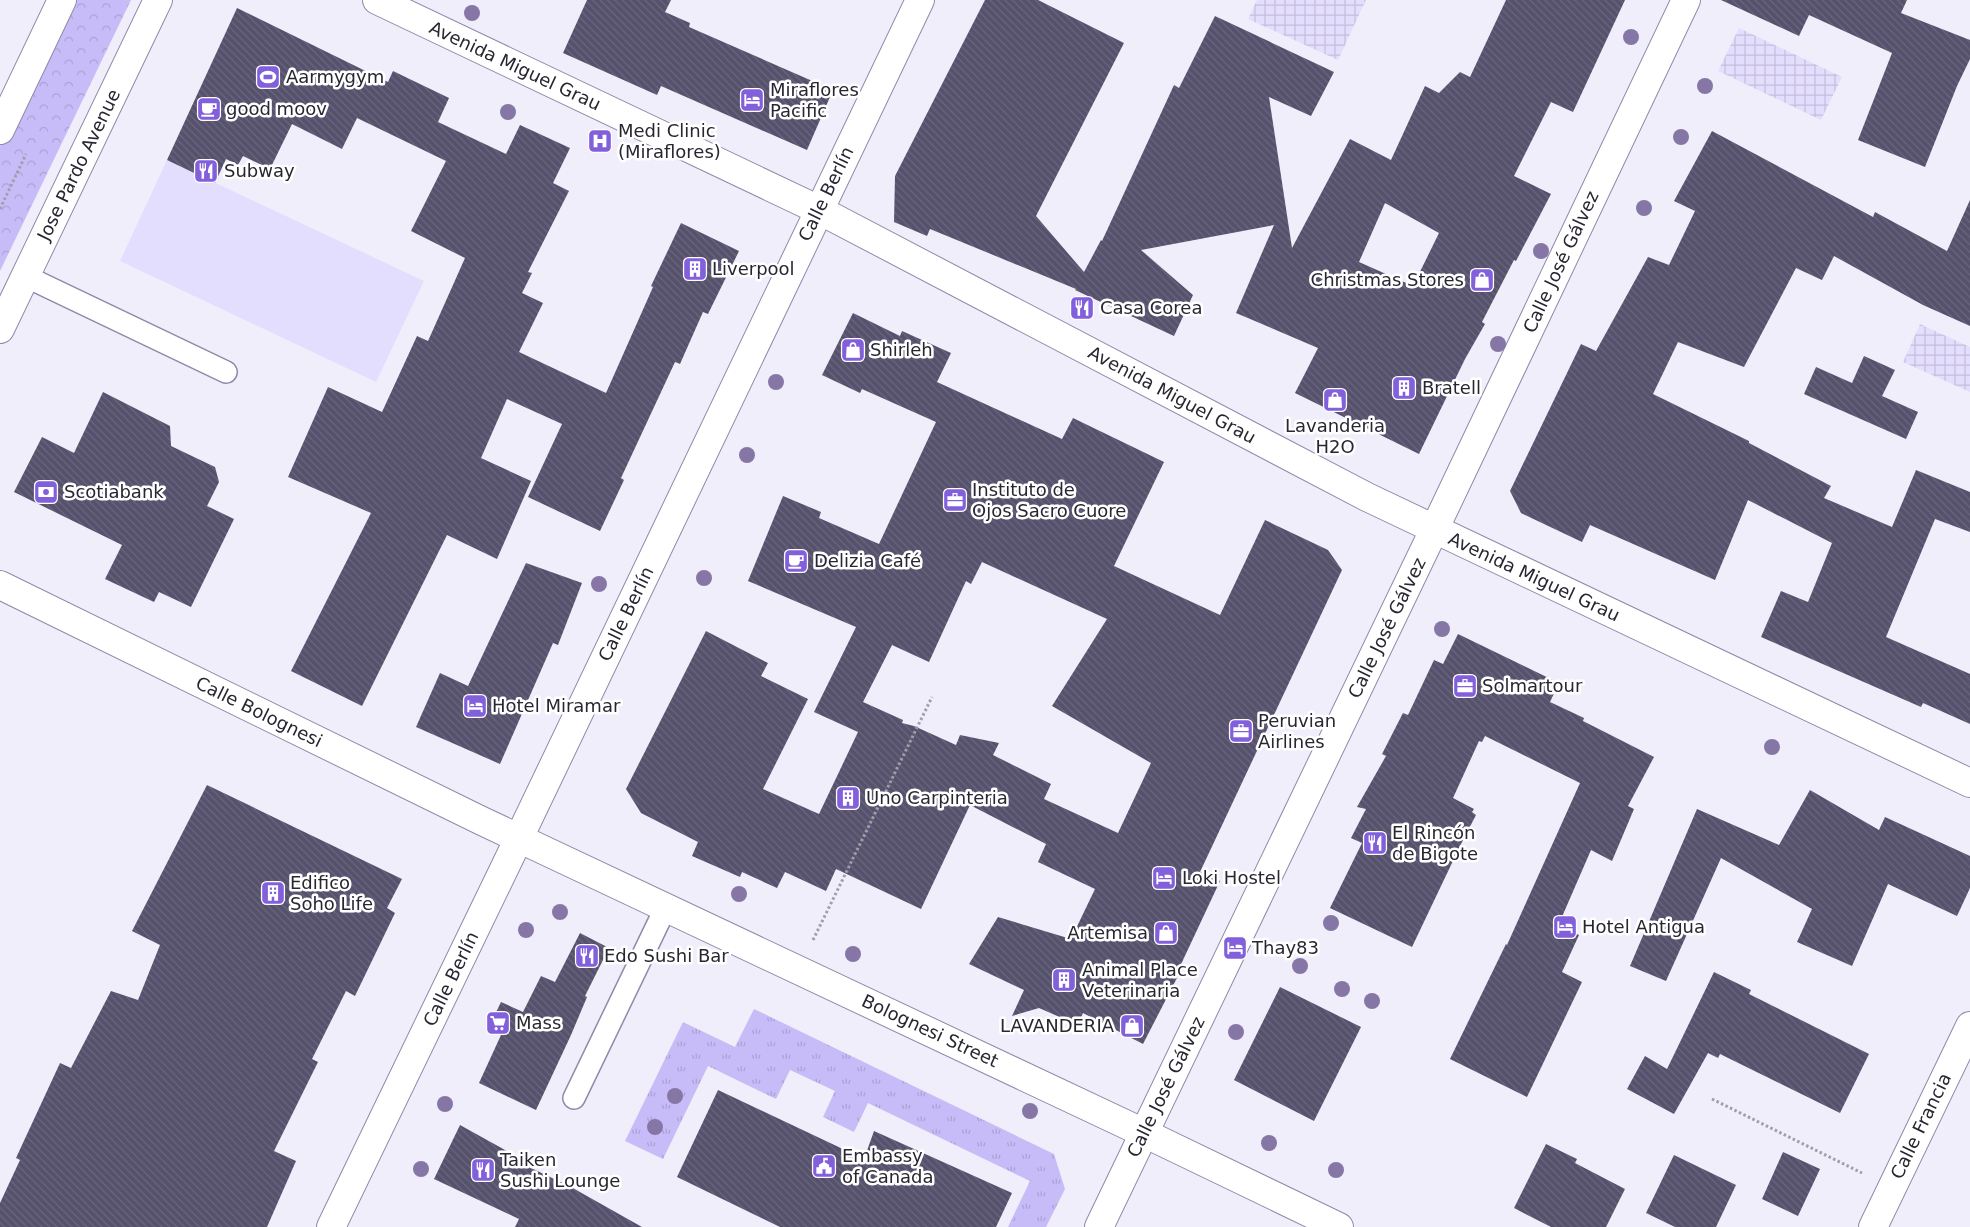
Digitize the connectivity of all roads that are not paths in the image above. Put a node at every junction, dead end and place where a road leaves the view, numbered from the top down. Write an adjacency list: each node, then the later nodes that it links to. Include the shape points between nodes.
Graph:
1 (62, 0): 6 (street)
2 (158, 0): 8 (street, Jose Pardo Avenue)
3 (377, 0): 7 (street, Avenida Miguel Grau)
4 (920, 0): 7 (street, Calle Berlín)
5 (1686, 0): 11 (street, Calle José Gálvez)
6 (0, 130)
7 (819, 210): 11 (street, Avenida Miguel Grau); 14 (street, Calle Berlín)
8 (25, 276): 9 (street, Jose Pardo Avenue); 10 (lane)
9 (0, 329)
10 (226, 372)
11 (1434, 530): 13 (street, Avenida Miguel Grau); 18 (street, Calle José Gálvez)
12 (0, 585): 14 (street, Calle Bolognesi)
13 (1970, 783)
14 (519, 838): 15 (street, Bolognesi Street); 19 (street, Calle Berlín)
15 (666, 907): 17 (lane); 18 (street, Bolognesi Street)
16 (1970, 1026): 22 (street, Calle Francia)
17 (574, 1098)
18 (1144, 1133): 20 (street, Calle José Gálvez); 21 (street, Bolognesi Street)
19 (330, 1227)
20 (1098, 1227)
21 (1339, 1227)
22 (1873, 1227)

